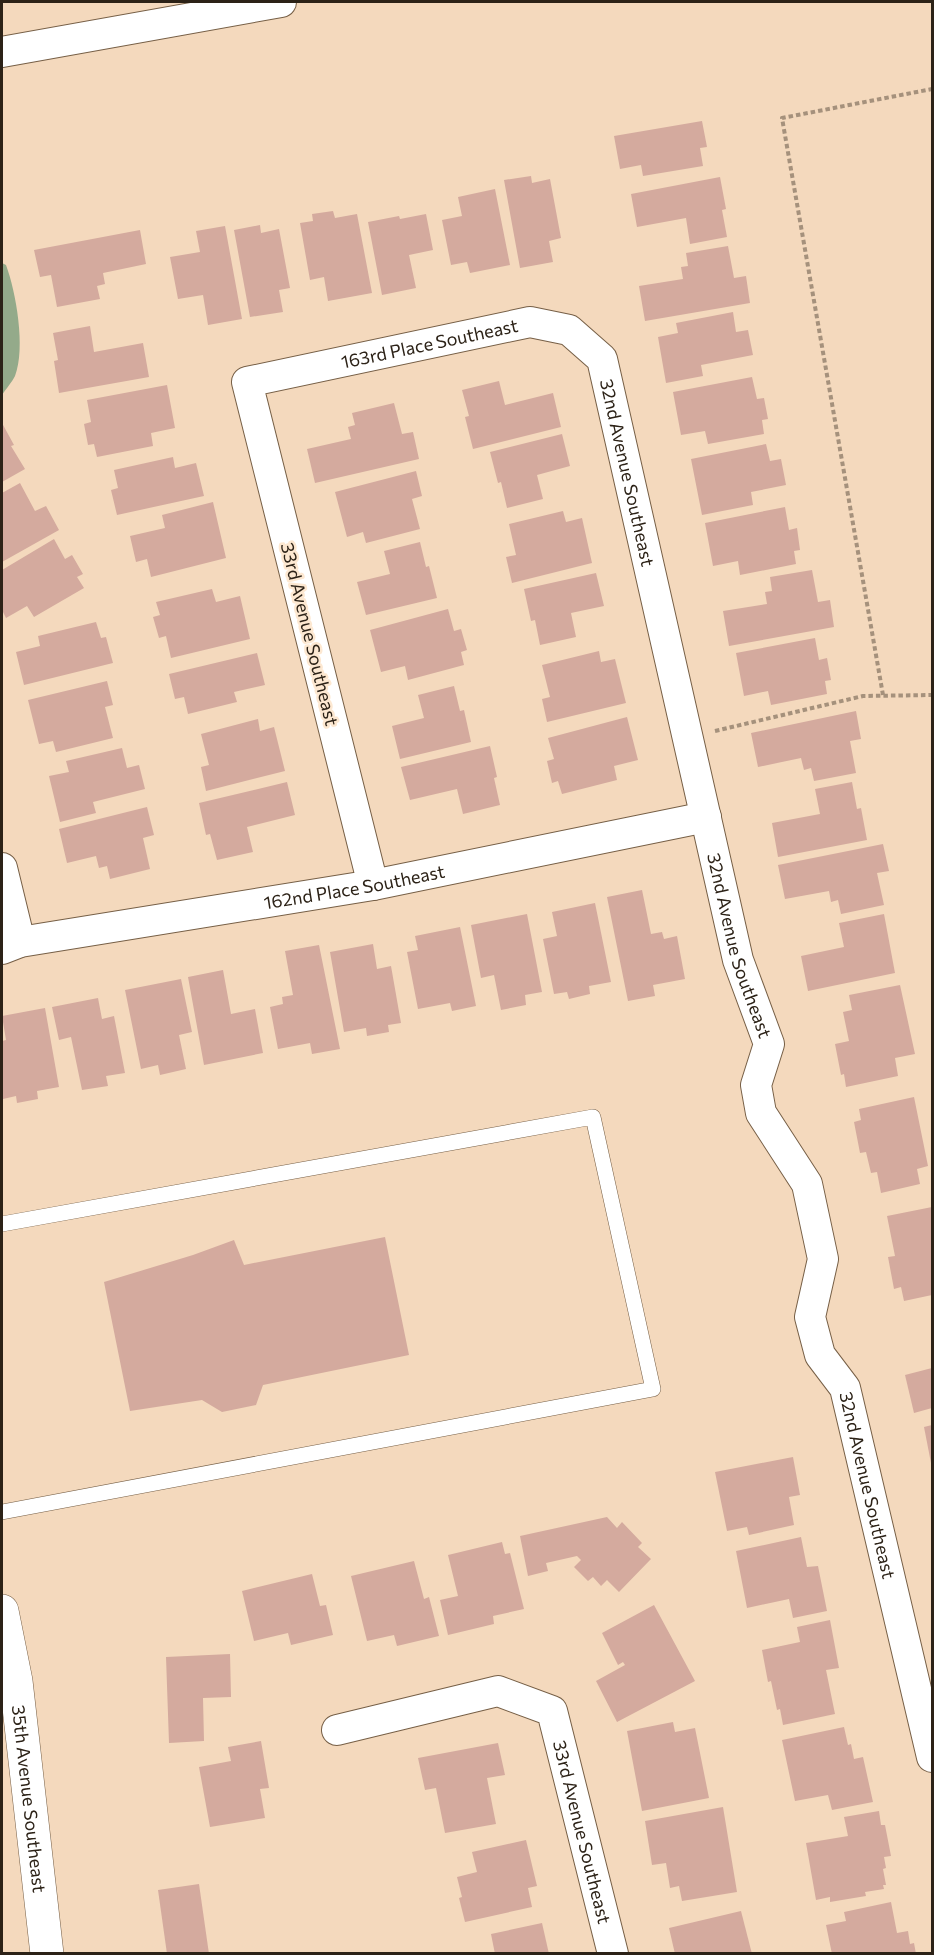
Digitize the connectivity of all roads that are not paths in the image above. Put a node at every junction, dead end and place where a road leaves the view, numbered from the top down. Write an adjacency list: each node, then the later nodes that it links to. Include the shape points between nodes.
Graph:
1 (281, 2): 2 (street)
2 (2, 52)
3 (602, 359): 4 (street, 163rd Place Southeast, via 569,330 530,322); 5 (street, 32nd Avenue Southeast)
4 (247, 382): 7 (street, 33rd Avenue Southeast)
5 (706, 818): 7 (street, 162nd Place Southeast); 13 (street, 32nd Avenue Southeast, via 738,960 769,1044 756,1085 761,1113 807,1184 824,1259 810,1317 820,1355 846,1388)
6 (2, 868): 8 (street)
7 (373, 885): 8 (street, 162nd Place Southeast)
8 (11, 946)
9 (2, 1224): 10 (lane, via 593,1117 653,1389)
10 (2, 1512)
11 (2, 1611): 14 (street, 35th Avenue Southeast, via 16,1681)
12 (337, 1730): 15 (street, 33rd Avenue Southeast, via 498,1691 552,1711)
13 (933, 1756)
14 (47, 1953)
15 (613, 1953)

